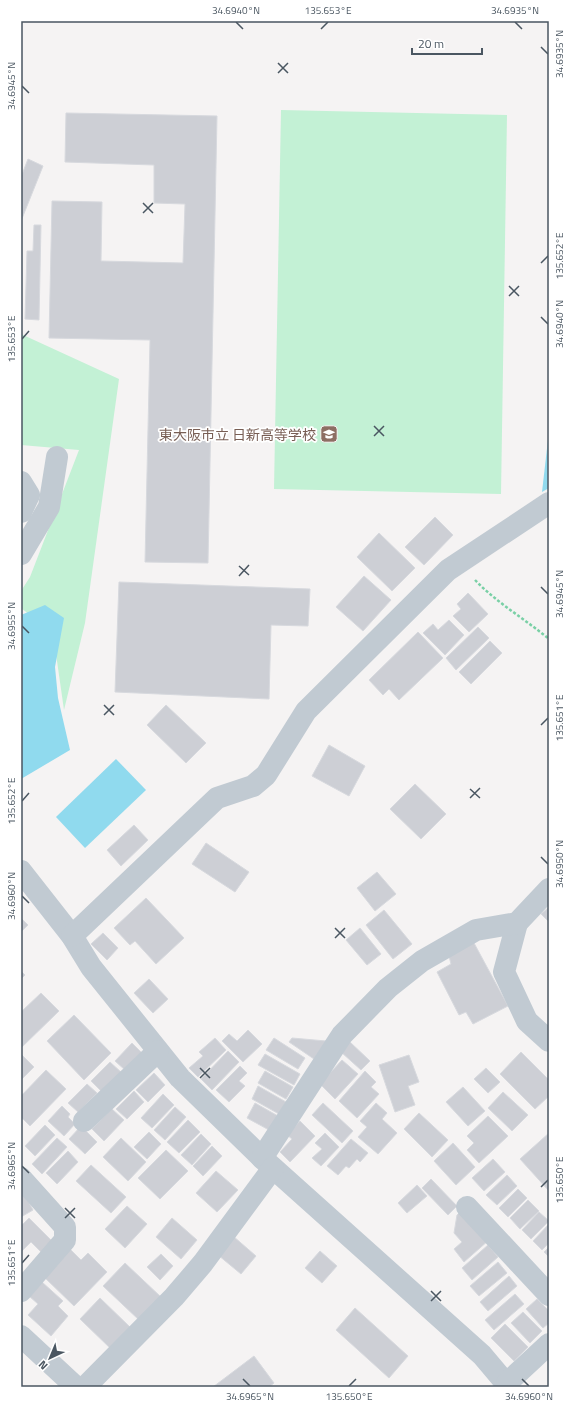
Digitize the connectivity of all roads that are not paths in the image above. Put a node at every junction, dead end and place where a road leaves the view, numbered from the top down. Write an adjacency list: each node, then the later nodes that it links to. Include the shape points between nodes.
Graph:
1 (57, 457): 5 (street, via 49,507)
2 (21, 482): 4 (street, via 29,495)
3 (549, 503): 9 (street, via 448,570 306,711 266,775 252,786 217,798)
4 (21, 512)
5 (21, 554)
6 (21, 871): 9 (street)
7 (549, 890): 8 (street)
8 (517, 923): 10 (street, via 504,972 527,1021); 13 (street, via 476,930 422,961 388,988 342,1035)
9 (72, 936): 11 (street, via 91,967)
10 (549, 1041)
11 (158, 1051): 12 (street); 13 (street, via 180,1078)
12 (84, 1121)
13 (267, 1163): 20 (street, via 482,1355); 22 (street, via 203,1263 174,1297)
14 (21, 1178): 16 (street, via 65,1227 65,1240)
15 (467, 1207): 17 (street)
16 (21, 1291)
17 (549, 1295)
18 (21, 1336): 21 (street)
19 (549, 1344): 20 (street)
20 (508, 1385)
21 (76, 1387)
22 (85, 1387)

